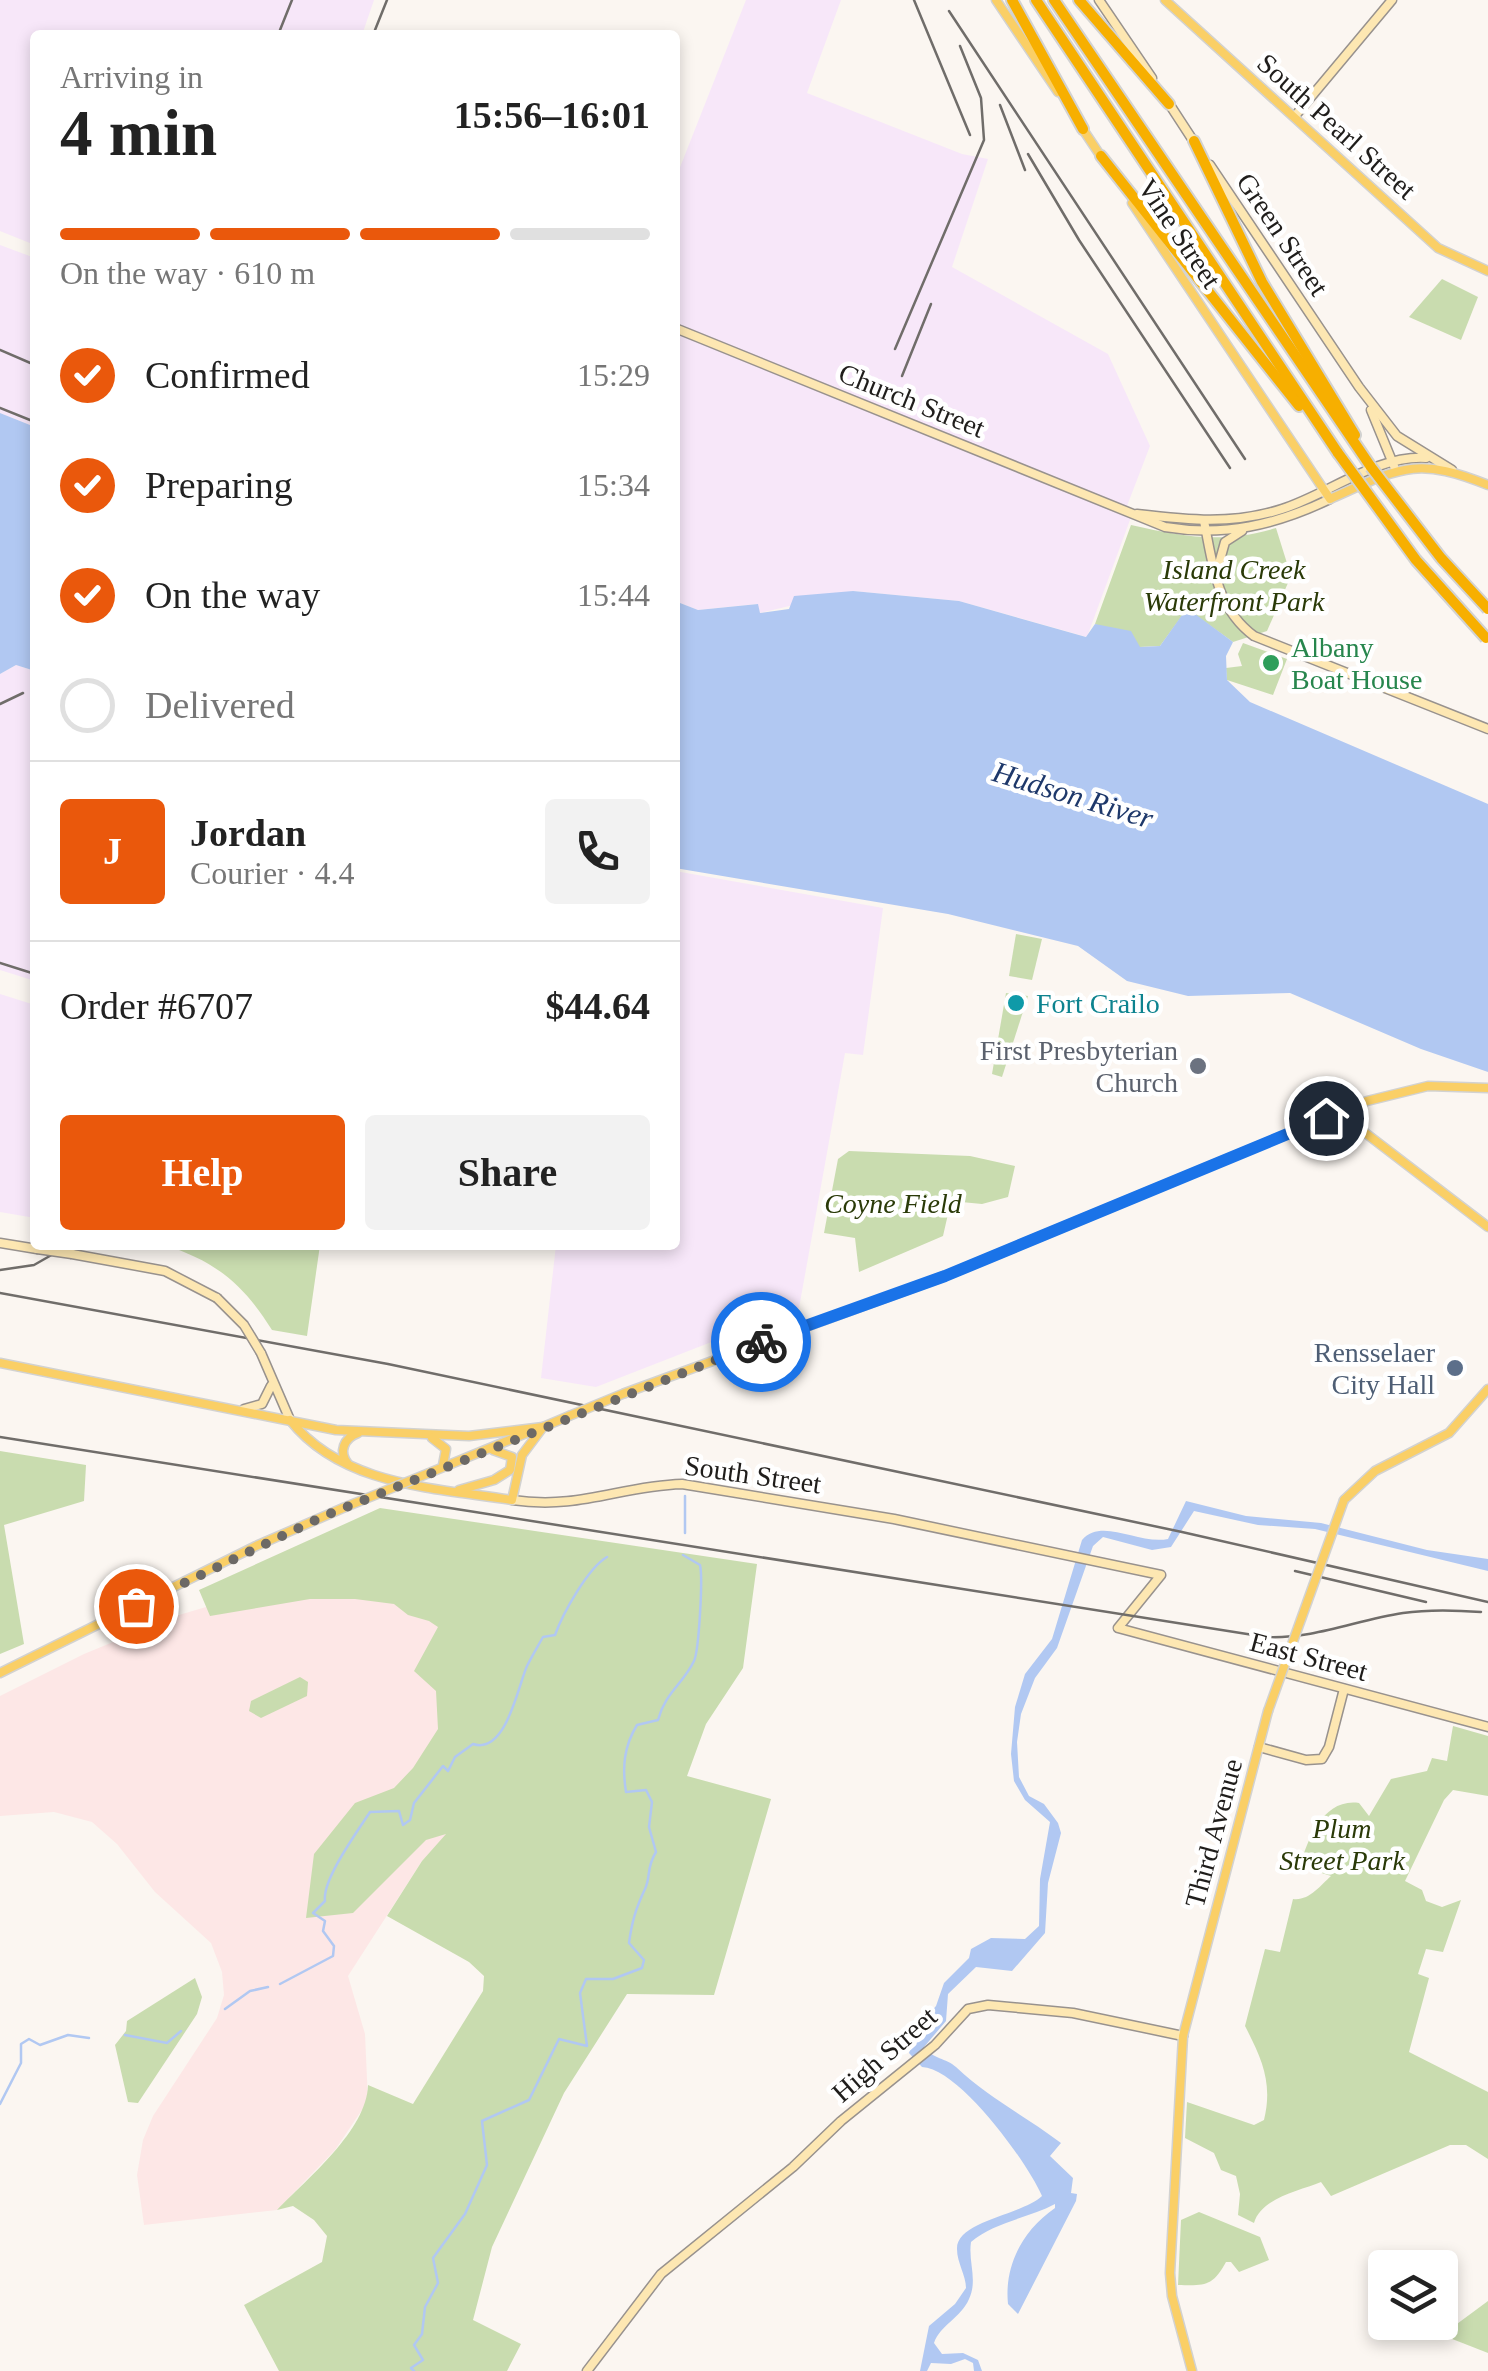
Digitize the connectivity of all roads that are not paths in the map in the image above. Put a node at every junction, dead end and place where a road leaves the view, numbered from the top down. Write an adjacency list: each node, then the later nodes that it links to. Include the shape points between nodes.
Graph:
1 (996, 0): 11 (main road, Vine Street)
2 (1012, 0): 11 (highway)
3 (1036, 0): 17 (highway)
4 (1054, 0): 20 (highway)
5 (1079, 0): 9 (highway)
6 (1099, 0): 9 (street, Green Street)
7 (1165, 0): 10 (main road, South Pearl Street)
8 (1392, 0): 10 (street)
9 (1169, 104): 12 (street, Green Street)
10 (1295, 116): 14 (main road, South Pearl Street, via 1438,248)
11 (1083, 129): 13 (main road, Vine Street)
12 (1194, 140): 16 (street, Green Street); 20 (highway, via 1262,282)
13 (1101, 156): 17 (highway); 22 (main road, Vine Street)
14 (1488, 271)
15 (680, 330): 23 (street, Church Street, via 1164,527)
16 (1358, 387): 18 (street, Green Street); 19 (street)
17 (1338, 452): 27 (highway, bridge, via 1416,560)
18 (1426, 462): 19 (main road); 21 (main road, Green Street)
19 (1394, 466): 22 (main road)
20 (1371, 467): 26 (highway, bridge)
21 (1488, 485)
22 (1327, 496): 23 (street, Church Street); 24 (street, Church Street, via 1287,518)
23 (1205, 526): 24 (street, Church Street); 25 (street)
24 (1248, 528): 25 (street, via 1225,542)
25 (1216, 581): 28 (street, via 1230,612 1264,642)
26 (1488, 609)
27 (1487, 640)
28 (1488, 729)
29 (1488, 1088): 30 (main road, via 1414,1088)
30 (1338, 1112): 31 (main road); 40 (main road, bridge, via 945,1276)
31 (1488, 1227)
32 (0, 1243): 33 (street, bridge)
33 (30, 1248)
34 (44, 1250): 36 (street, bridge, via 165,1271 217,1298 244,1325)
35 (0, 1363): 38 (main road, South Street)
36 (270, 1376): 38 (street, via 266,1401); 39 (street)
37 (1488, 1389): 54 (main road, Third Avenue, bridge, via 1449,1433 1375,1471 1344,1500)
38 (244, 1409): 39 (main road, South Street)
39 (290, 1420): 41 (main road); 45 (main road, South Street)
40 (543, 1427): 42 (main road); 43 (main road); 47 (main road, via 529,1441)
41 (362, 1432): 42 (main road); 45 (main road, via 343,1446)
42 (428, 1437): 46 (main road, via 446,1449)
43 (483, 1451): 44 (main road); 46 (main road)
44 (512, 1458): 47 (main road); 48 (main road, via 500,1477)
45 (349, 1466): 48 (main road, South Street)
46 (440, 1468): 51 (main road, bridge, via 256,1546)
47 (516, 1479): 49 (main road)
48 (452, 1491): 49 (main road, South Street)
49 (512, 1500): 50 (street, South Street, via 568,1504 682,1484 894,1518 1161,1575)
50 (1118, 1628): 52 (street, East Street)
51 (0, 1673)
52 (1344, 1689): 53 (street, East Street); 54 (street, via 1322,1758)
53 (1488, 1726)
54 (1259, 1748): 55 (main road, Third Avenue)
55 (1183, 2036): 56 (street, High Street, via 1074,2013 988,2004 968,2009 793,2167 661,2274); 57 (main road, Third Avenue, via 1170,2272)
56 (588, 2371)
57 (1192, 2371)

